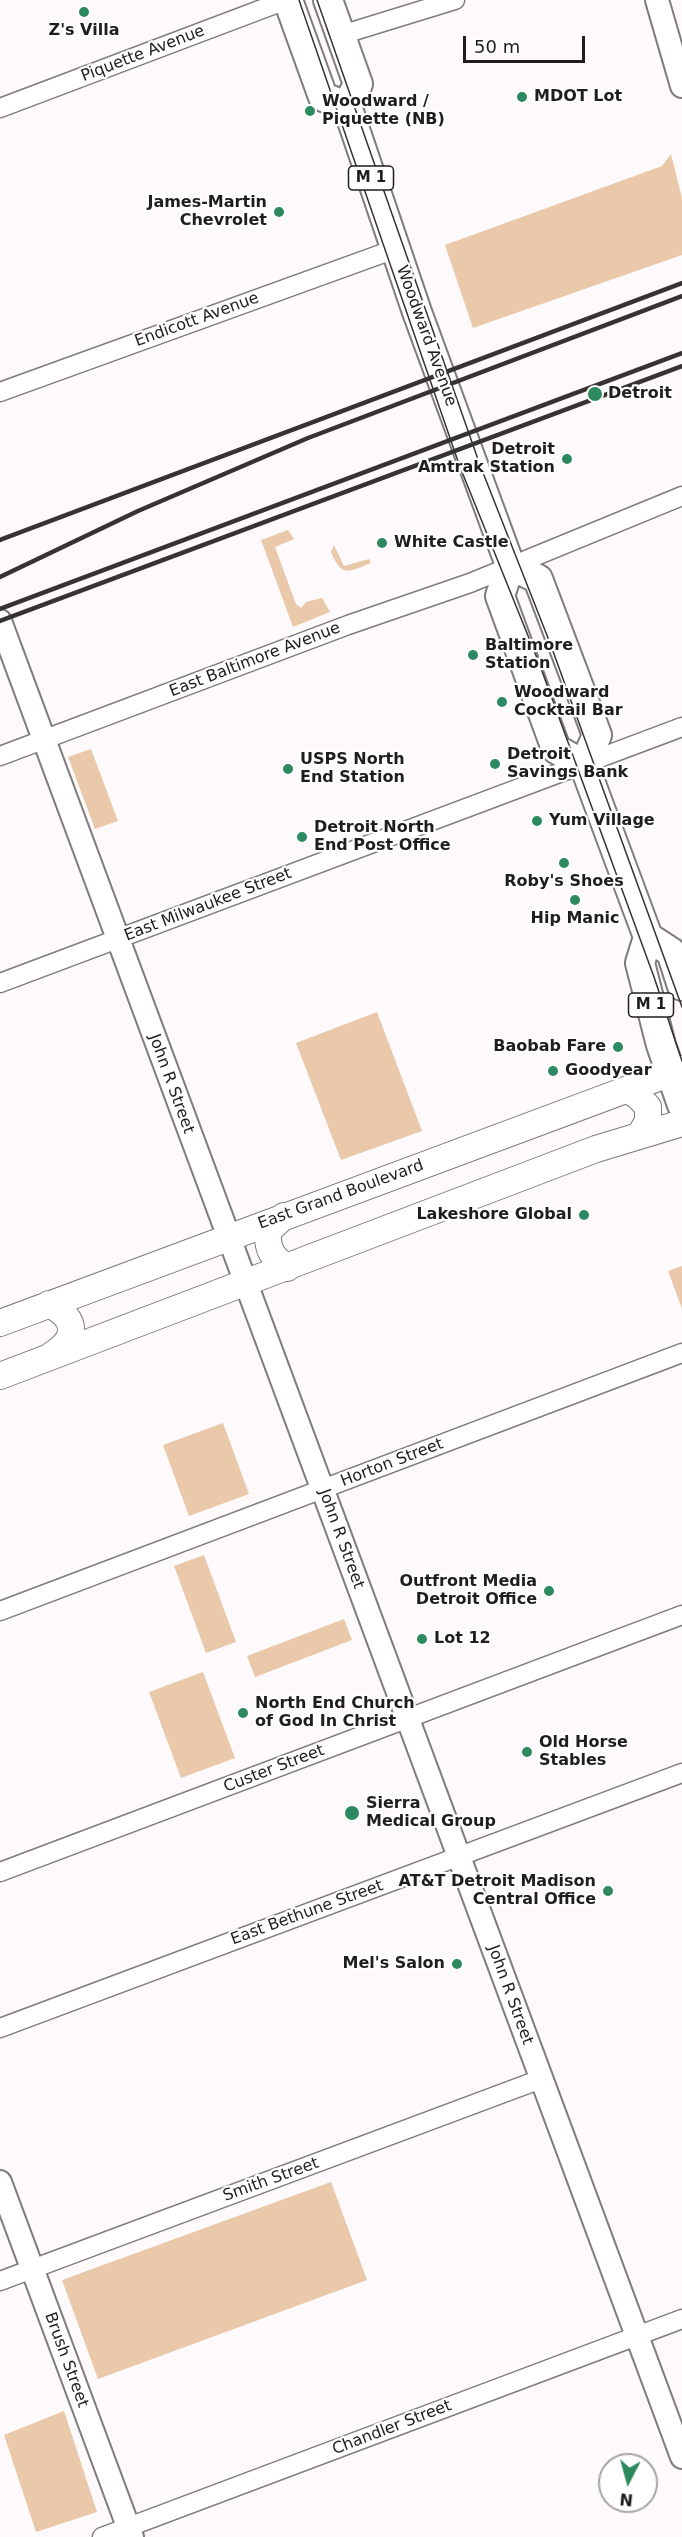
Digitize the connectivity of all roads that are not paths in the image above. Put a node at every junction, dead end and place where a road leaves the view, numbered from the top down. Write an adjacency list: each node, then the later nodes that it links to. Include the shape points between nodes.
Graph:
1 (287, 0): 7 (main road, via 323,97); 8 (street, Piquette Avenue)
2 (328, 0): 5 (main road)
3 (454, 0): 5 (street)
4 (657, 0): 6 (street)
5 (341, 35): 7 (main road, via 358,84)
6 (682, 86)
7 (347, 106): 9 (main road, Woodward Avenue / M 1)
8 (0, 108)
9 (395, 249): 10 (street, Endicott Avenue); 12 (main road, Woodward Avenue / M 1)
10 (0, 392)
11 (682, 496): 12 (street, East Baltimore Avenue)
12 (510, 565): 15 (street, East Baltimore Avenue, via 459,588); 17 (main road, via 500,596 556,749); 17 (main road, via 538,579 597,735)
13 (0, 621): 15 (street, John R Street)
14 (682, 727): 17 (street, East Milwaukee Street)
15 (44, 739): 16 (street, East Baltimore Avenue); 19 (street, John R Street)
16 (0, 756)
17 (584, 765): 18 (main road); 19 (street, East Milwaukee Street)
18 (648, 937): 21 (main road, M 1, via 671,952); 22 (main road, M 1, via 640,963)
19 (118, 940): 20 (street, East Milwaukee Street); 28 (street, John R Street)
20 (0, 983)
21 (682, 986)
22 (676, 1071): 23 (main road, East Grand Boulevard); 24 (main road, M 1)
23 (626, 1090): 26 (main road, via 638,1095 648,1107 648,1121); 27 (main road, East Grand Boulevard)
24 (682, 1105)
25 (682, 1123): 26 (main road)
26 (640, 1135): 29 (main road)
27 (284, 1216): 28 (main road, East Grand Boulevard); 29 (main road, via 268,1232 268,1247 273,1258)
28 (228, 1236): 30 (street, John R Street); 31 (main road, East Grand Boulevard)
29 (287, 1268): 30 (main road)
30 (245, 1283): 34 (main road); 36 (street, John R Street)
31 (49, 1304): 32 (main road, East Grand Boulevard); 34 (main road, via 60,1310 71,1326 71,1338)
32 (0, 1323)
33 (682, 1353): 36 (street, Horton Street)
34 (49, 1357): 35 (main road)
35 (0, 1376)
36 (322, 1490): 37 (street, Horton Street); 39 (street, John R Street)
37 (0, 1611)
38 (682, 1615): 39 (street, Custer Street)
39 (407, 1719): 41 (street, John R Street); 42 (street, Custer Street)
40 (682, 1773): 41 (street, East Bethune Street)
41 (459, 1857): 43 (street, East Bethune Street); 44 (street, John R Street)
42 (0, 1872)
43 (0, 2028)
44 (541, 2079): 46 (street, Smith Street); 49 (street, John R Street)
45 (0, 2182): 46 (street, Brush Street)
46 (32, 2269): 47 (street, Smith Street); 51 (street, Brush Street)
47 (0, 2281)
48 (682, 2319): 49 (street, Chandler Street)
49 (637, 2336): 50 (street, John R Street); 51 (street, Chandler Street)
50 (682, 2457)
51 (130, 2532): 52 (street, Chandler Street)
52 (102, 2537)

